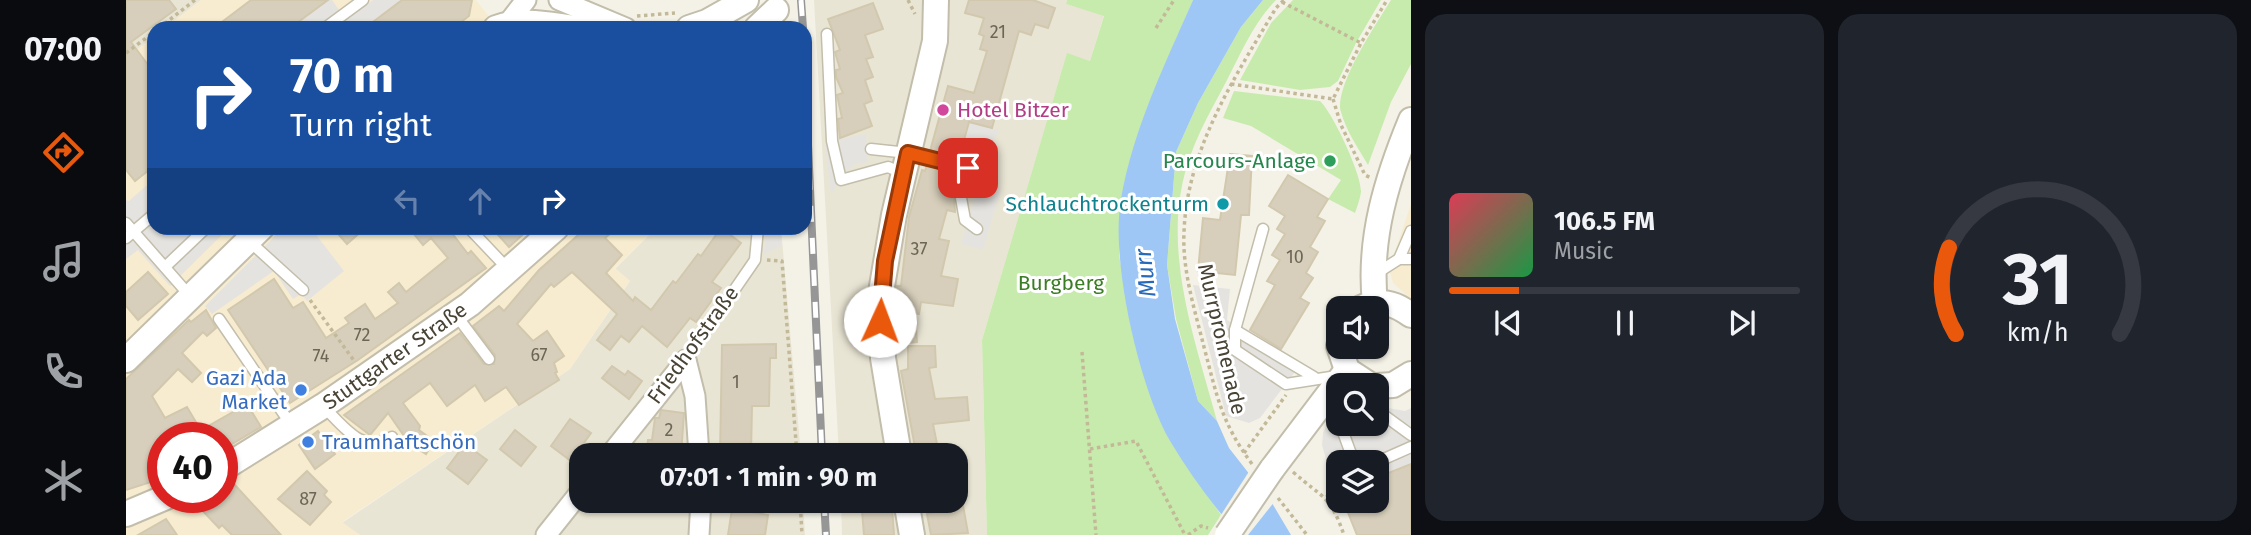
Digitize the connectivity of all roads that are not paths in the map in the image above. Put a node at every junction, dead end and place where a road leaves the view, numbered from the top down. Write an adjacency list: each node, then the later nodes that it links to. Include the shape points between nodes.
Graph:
1 (363, 0): 8 (lane)
2 (526, 0): 9 (street)
3 (559, 0): 10 (street)
4 (746, 0): 11 (street)
5 (921, 0): 6 (street)
6 (941, 6): 16 (street)
7 (776, 10): 12 (street)
8 (337, 21)
9 (507, 21)
10 (623, 21)
11 (709, 21)
12 (764, 21)
13 (827, 34): 16 (lane, via 832,141 841,180)
14 (1411, 120): 33 (street, via 1379,216)
15 (871, 149): 16 (lane)
16 (906, 163): 19 (lane, via 968,168 961,198 965,220); 59 (street, via 885,261 880,321)
17 (147, 220): 22 (lane)
18 (126, 223): 22 (lane)
19 (977, 229)
20 (1264, 229): 41 (lane)
21 (1411, 232): 29 (lane)
22 (130, 235): 31 (lane)
23 (199, 235): 31 (lane)
24 (253, 235): 35 (street)
25 (255, 235): 34 (lane)
26 (476, 235): 32 (lane)
27 (549, 235): 32 (street, Stuttgarter Straße)
28 (759, 235): 45 (lane, Friedhofstraße, via 755,260)
29 (1399, 259): 30 (lane); 33 (lane)
30 (1411, 259)
31 (165, 267): 35 (lane)
32 (510, 272): 38 (street, Stuttgarter Straße)
33 (1372, 277): 36 (street)
34 (303, 290)
35 (190, 296): 44 (street)
36 (1369, 296)
37 (1389, 303): 39 (street)
38 (456, 314): 42 (lane); 52 (street, Stuttgarter Straße)
39 (1411, 315)
40 (219, 318): 54 (lane)
41 (1235, 330): 49 (lane); 49 (lane, via 1236,350 1286,384)
42 (489, 359)
43 (1342, 359): 46 (street)
44 (126, 360)
45 (686, 360): 57 (street, Friedhofstraße); 58 (street, via 695,396)
46 (1345, 373)
47 (1326, 375): 49 (lane)
48 (1410, 376): 50 (street)
49 (1314, 377)
50 (1389, 385)
51 (1326, 398): 68 (street, bridge)
52 (323, 407): 54 (street, Stuttgarter Straße); 56 (lane, via 370,445)
53 (1389, 419): 55 (lane)
54 (292, 427): 62 (street, Stuttgarter Straße)
55 (1411, 435)
56 (393, 437)
57 (620, 443)
58 (698, 443)
59 (897, 443)
60 (1411, 447): 61 (lane)
61 (1389, 457)
62 (238, 459)
63 (147, 505): 67 (street)
64 (569, 506): 69 (street)
65 (700, 513): 70 (street)
66 (908, 513): 71 (street)
67 (126, 514)
68 (1219, 532)
69 (546, 535)
70 (699, 535)
71 (912, 535)

